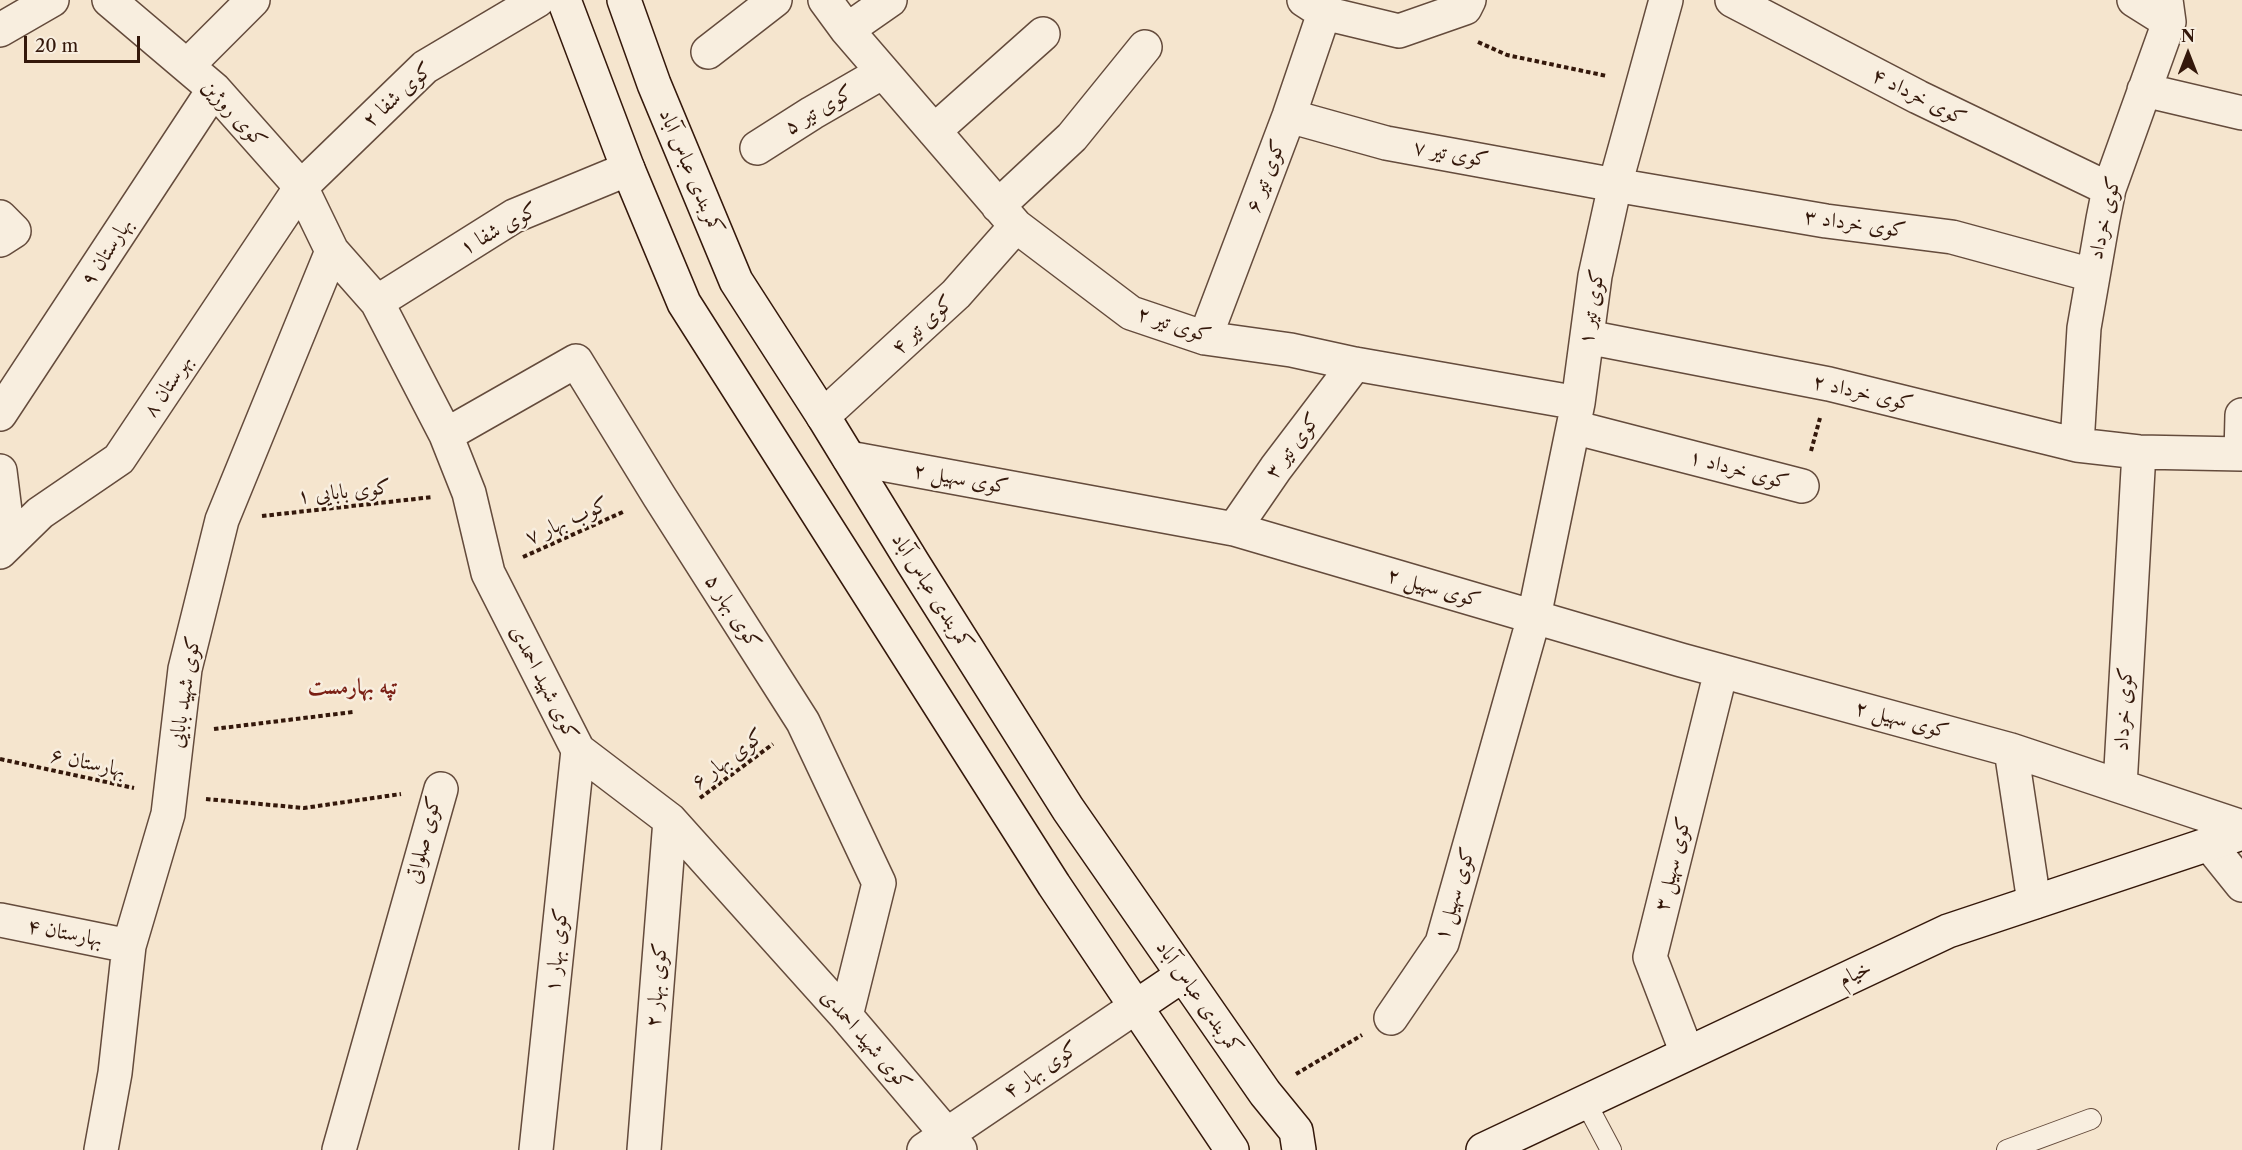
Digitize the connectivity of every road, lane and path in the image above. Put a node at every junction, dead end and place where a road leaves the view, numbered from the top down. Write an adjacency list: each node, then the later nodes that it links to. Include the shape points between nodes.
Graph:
1 (52, 0): 17 (street)
2 (109, 0): 22 (street, کوی روژین)
3 (252, 0): 22 (street)
4 (538, 0): 33 (street, کوی شفا ۲, via 426,67)
5 (564, 0): 31 (street)
6 (624, 0): 48 (street, کمربندی عباس آباد, via 654,84 736,281)
7 (775, 0): 21 (street)
8 (825, 0): 18 (street, کوی تیر ۲)
9 (890, 0): 18 (street)
10 (1469, 0): 16 (street, via 1465,8)
11 (1666, 0): 24 (street, کوی تیر ۱)
12 (1732, 0): 34 (street, کوی خرداد ۴, via 1918,97)
13 (2134, 0): 15 (street)
14 (1314, 6): 16 (street, via 1399,31); 28 (street, کوی تیر ۶)
15 (2168, 11): 26 (street, کوی خرداد)
16 (1431, 22): 24 (path, via 1507,55)
17 (0, 30)
18 (847, 30): 23 (street, کوی تیر ۲)
19 (1043, 34): 29 (street)
20 (1145, 47): 35 (street, کوی تیر ۴)
21 (708, 52)
22 (187, 66): 25 (street, کوی روژین)
23 (883, 72): 29 (street, کوی تیر ۲); 30 (street, کوی تیر ۵)
24 (1643, 84): 32 (street, کوی تیر ۱)
25 (214, 89): 33 (street, کوی روژین); 45 (street, بهارستان ۹)
26 (2144, 90): 27 (street); 34 (street, کوی خرداد)
27 (2242, 113)
28 (1289, 116): 32 (street, کوی تیر ۷, via 1386,142); 42 (street, کوی تیر ۶)
29 (934, 131): 35 (street, کوی تیر ۲)
30 (757, 148)
31 (628, 169): 40 (street, کوی شفا ۱, via 514,216); 82 (street, via 684,303)
32 (1615, 185): 39 (street, کوی خرداد ۳, via 1952,237); 41 (street, کوی تیر ۱, via 1595,276)
33 (301, 187): 38 (street, کوی روژین); 60 (street, بهرستان ۸, via 119,459 40,513)
34 (2109, 189): 39 (street, کوی خرداد)
35 (1007, 216): 42 (street, کوی تیر ۲, via 1131,313); 48 (street, کوی تیر ۴, via 956,294)
36 (0, 217): 37 (street, via 14,231)
37 (0, 240)
38 (332, 251): 40 (street, کوی شهید احمدی); 58 (street, کوی شهید بابایی)
39 (2092, 275): 50 (street, کوی خرداد, via 2084,328)
40 (377, 302): 49 (street, کوی شهید احمدی)
41 (1587, 337): 44 (street, کوی خرداد ۲); 46 (street, کوی تیر ۱)
42 (1205, 338): 43 (street, کوی تیر ۲)
43 (1354, 364): 46 (street, کوی تیر ۲); 59 (street, کوی تیر ۳)
44 (1829, 384): 50 (street, کوی خرداد ۲); 55 (path, کوی خرداد ۱)
45 (0, 414)
46 (1576, 415): 55 (street, کوی خرداد ۱); 62 (street, کوی تیر ۱)
47 (2242, 415): 52 (street)
48 (823, 416): 53 (street, کمربندی عباس آباد)
49 (446, 435): 56 (street, کوی شهید احمدی); 57 (street, کوی بهار ۵, via 576,361)
50 (2077, 445): 51 (street, کوی خرداد ۲)
51 (2139, 452): 52 (street, کوی خرداد ۲); 70 (street, کوی خرداد)
52 (2241, 454)
53 (849, 458): 59 (street, کوی سهیل ۲); 81 (street, کمربندی عباس آباد, via 1068,809)
54 (0, 471): 60 (street)
55 (1802, 486)
56 (470, 493): 58 (path, کوی بابایی ۱); 61 (street, کوی شهید احمدی)
57 (659, 496): 61 (path, کوب بهار ۷); 65 (street, کوی بهار ۵)
58 (222, 520): 66 (street, کوی شهید بابایی, via 185,669)
59 (1234, 529): 62 (street, کوی سهیل ۲)
60 (5, 547)
61 (488, 573): 67 (street, کوی شهید احمدی)
62 (1534, 617): 63 (street, کوی سهیل ۲); 84 (street, کوی سهیل ۱, via 1442,943)
63 (1721, 671): 68 (street, کوی سهیل ۲); 85 (street, کوی سهیل ۳, via 1650,957)
64 (353, 711): 66 (path)
65 (803, 722): 73 (path, کوی بهار ۶); 83 (street, کوی بهار ۵, via 879,883)
66 (178, 734): 72 (street, کوی شهید بابایی)
67 (579, 750): 73 (street, کوی شهید احمدی); 92 (street, کوی بهار ۱)
68 (2011, 750): 70 (street, کوی سهیل ۲); 78 (street)
69 (0, 759): 72 (path, بهارستان ۶)
70 (2120, 786): 74 (street, کوی سهیل ۲)
71 (441, 789): 72 (path, کوی صلواتی, via 304,808); 91 (street, کوی صلواتی)
72 (170, 796): 80 (street, کوی شهید بابایی)
73 (670, 820): 83 (street, کوی شهید احمدی); 93 (street, کوی بهار ۲)
74 (2242, 827)
75 (2242, 833): 76 (street, خیام)
76 (2209, 844): 77 (street); 78 (street, خیام)
77 (2242, 885)
78 (2034, 902): 85 (street, خیام, via 1948,931)
79 (0, 920): 80 (street, بهارستان ۴)
80 (129, 945): 90 (street, کوی شهید بابایی, via 115,1073)
81 (1183, 975): 82 (street, کوی بهار ۴); 86 (street, کمربندی عباس آباد)
82 (1134, 1008): 89 (street, کوی بهار ۴); 94 (street)
83 (846, 1016): 89 (street, کوی شهید احمدی)
84 (1391, 1018): 86 (path)
85 (1687, 1053): 87 (street, خیام)
86 (1265, 1093): 95 (street, کمربندی عباس آباد, via 1296,1131)
87 (1585, 1101): 96 (street, خیام); 97 (lane)
88 (2091, 1119): 98 (lane)
89 (944, 1144)
90 (101, 1150)
91 (339, 1150)
92 (536, 1150)
93 (644, 1150)
94 (1232, 1150)
95 (1299, 1150)
96 (1483, 1150)
97 (1611, 1150)
98 (2007, 1150)

